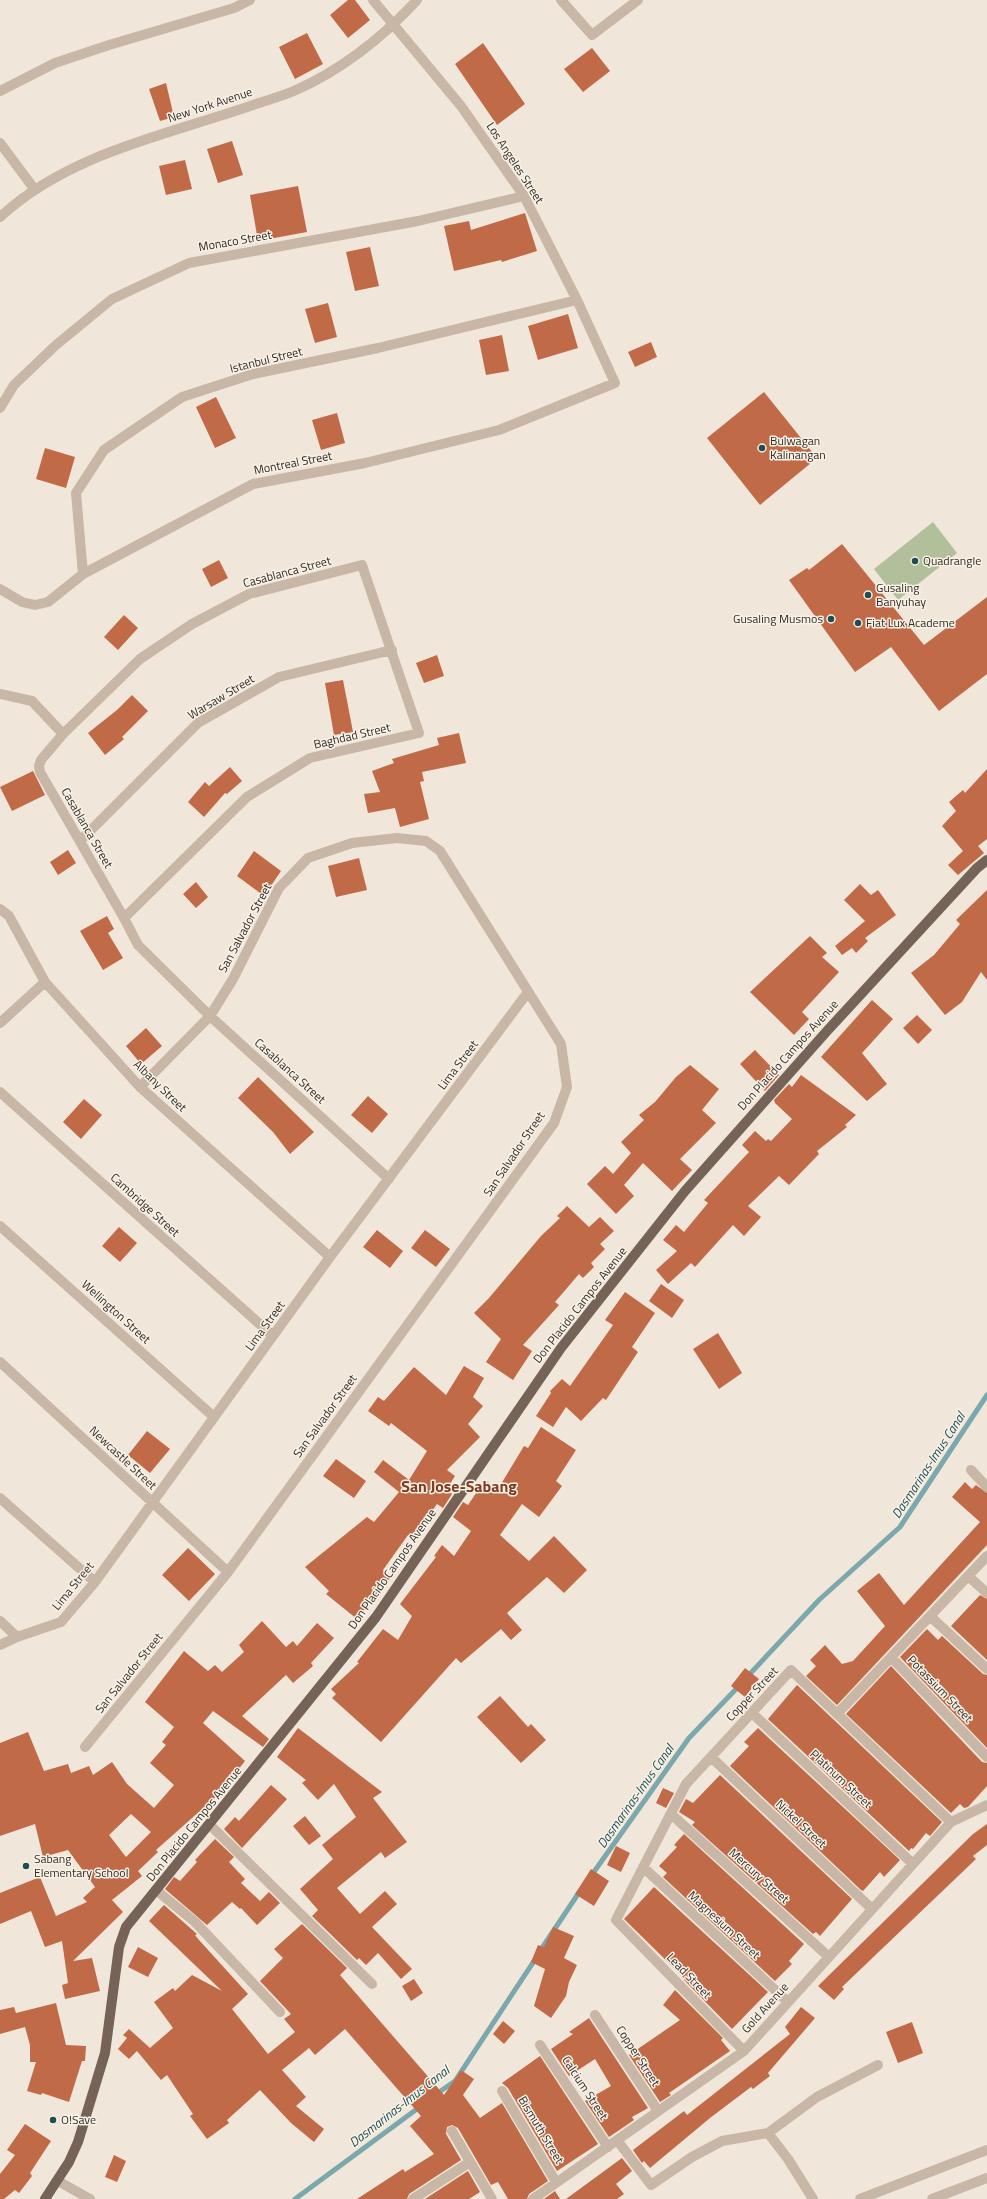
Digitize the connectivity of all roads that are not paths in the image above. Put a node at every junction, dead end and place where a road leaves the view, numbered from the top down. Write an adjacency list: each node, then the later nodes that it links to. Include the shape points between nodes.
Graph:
1 (250, 0): 7 (street, via 234,8 109,44 55,63)
2 (373, 0): 6 (street, Los Angeles Street)
3 (417, 0): 6 (street, New York Avenue)
4 (561, 0): 5 (street, via 592,35)
5 (638, 0)
6 (394, 25): 9 (street, New York Avenue, via 348,62 296,90 135,143 80,165); 10 (street, Los Angeles Street, via 461,106)
7 (0, 91)
8 (0, 143): 9 (street)
9 (35, 190): 11 (street, New York Avenue)
10 (524, 196): 12 (street, Los Angeles Street); 14 (street, Monaco Street, via 418,221 189,263 112,299 30,370 14,386)
11 (0, 217)
12 (577, 300): 13 (street, Los Angeles Street); 16 (street, Istanbul Street, via 378,348 253,374 182,396 104,450 76,493)
13 (614, 382): 16 (street, Montreal Street, via 499,430 364,463 253,484)
14 (0, 408)
15 (362, 565): 18 (street, Baghdad Street); 20 (street, Casablanca Street, via 249,594 192,624 140,659)
16 (83, 574): 17 (street, Montreal Street, via 48,602 35,605 22,602)
17 (0, 589)
18 (392, 650): 21 (street, Warsaw Street, via 279,677 198,723); 24 (street, Baghdad Street, via 419,734 310,758 247,797)
19 (0, 694): 20 (street, via 32,701)
20 (63, 734): 21 (street, Casablanca Street, via 38,766)
21 (80, 841): 24 (street, Casablanca Street)
22 (987, 860): 60 (main road, Don Placido Campos Avenue, via 827,1031 686,1191 561,1348 376,1617)
23 (0, 909): 25 (street, Albany Street, via 9,916)
24 (124, 918): 27 (street, Casablanca Street, via 138,945)
25 (45, 982): 28 (street); 29 (street, Albany Street)
26 (528, 992): 27 (street, San Salvador Street, via 440,851 426,841 397,838 352,843 308,858 280,888 233,979); 31 (street, Lima Street); 42 (street, San Salvador Street, via 561,1044 567,1087 554,1123)
27 (210, 1016): 29 (street, San Salvador Street); 31 (street, Casablanca Street)
28 (0, 1023)
29 (140, 1087): 33 (street, Albany Street)
30 (0, 1092): 34 (street, Cambridge Street)
31 (389, 1178): 33 (street, Lima Street)
32 (0, 1226): 36 (street, Wellington Street)
33 (330, 1257): 34 (street, Lima Street)
34 (273, 1336): 36 (street, Lima Street)
35 (0, 1362): 40 (street, Newcastle Street)
36 (214, 1417): 40 (street, Lima Street)
37 (971, 1470): 38 (street)
38 (987, 1487)
39 (0, 1498): 44 (street)
40 (152, 1503): 42 (street, Newcastle Street); 44 (street, Lima Street)
41 (987, 1556): 43 (street)
42 (228, 1572): 54 (street, San Salvador Street)
43 (968, 1576): 45 (street); 46 (street)
44 (95, 1582): 48 (street, Lima Street, via 61,1622)
45 (987, 1592)
46 (930, 1616): 50 (street); 51 (street)
47 (0, 1622): 48 (street)
48 (17, 1637): 49 (street, Lima Street)
49 (0, 1645)
50 (890, 1657): 53 (street); 56 (street, Potassium Street)
51 (987, 1669)
52 (752, 1713): 53 (street, Copper Street, via 791,1670); 55 (street, Copper Street); 61 (street, Platinum Street)
53 (837, 1714): 59 (street, Copper Street)
54 (85, 1747)
55 (711, 1757): 58 (street, Copper Street, via 686,1784); 64 (street, Nickel Street)
56 (987, 1757)
57 (987, 1805): 59 (street, Gold Avenue)
58 (671, 1814): 62 (street, Copper Street); 66 (street, Mercury Street)
59 (951, 1822): 61 (street, Gold Avenue)
60 (210, 1825): 63 (main road, Don Placido Campos Avenue); 67 (street)
61 (913, 1864): 64 (street, Gold Avenue)
62 (643, 1867): 65 (street, Copper Street); 68 (street, Magnesium Street)
63 (156, 1890): 69 (street, via 195,1922); 83 (main road, Don Placido Campos Avenue, via 126,1927 119,1947 105,2053 78,2142)
64 (872, 1909): 66 (street, Gold Avenue)
65 (616, 1920): 72 (street, Lead Street)
66 (829, 1957): 68 (street, Gold Avenue)
67 (372, 1984)
68 (788, 2002): 72 (street, Gold Avenue)
69 (280, 2012)
70 (595, 2015): 75 (street, Copper Street)
71 (540, 2045): 79 (street, Calcium Street)
72 (744, 2051): 75 (street, Gold Avenue)
73 (878, 2065): 77 (street, via 817,2097)
74 (502, 2092): 84 (street, Bismuth Street)
75 (658, 2111): 78 (street, Gold Avenue)
76 (452, 2131): 81 (street)
77 (768, 2133): 78 (street, via 722,2141 692,2157 651,2185); 90 (street, via 788,2159)
78 (617, 2140): 79 (street, Gold Avenue)
79 (608, 2147): 84 (street, Gold Avenue)
80 (987, 2150): 91 (street)
81 (470, 2162): 87 (street); 88 (street)
82 (987, 2178): 92 (street)
83 (58, 2181): 85 (main road, Don Placido Campos Avenue); 86 (street)
84 (556, 2182): 89 (street, Gold Avenue)
85 (45, 2199)
86 (90, 2199)
87 (413, 2199)
88 (492, 2199)
89 (533, 2199)
90 (812, 2199)
91 (860, 2199)
92 (932, 2199)

